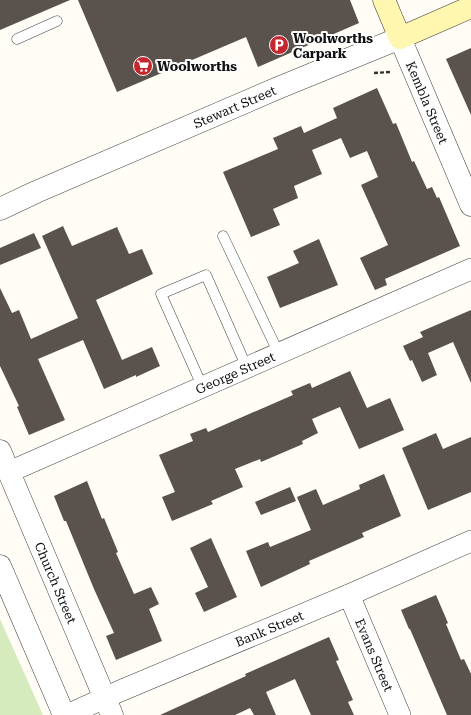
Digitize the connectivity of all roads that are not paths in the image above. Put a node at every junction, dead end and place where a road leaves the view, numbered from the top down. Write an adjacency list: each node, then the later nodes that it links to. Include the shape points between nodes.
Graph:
1 (384, 0): 4 (main road, Kembla Street)
2 (471, 7): 4 (main road, Stewart Street)
3 (57, 21): 5 (lane)
4 (400, 38): 6 (street, Kembla Street); 7 (street, Stewart Street)
5 (17, 39)
6 (471, 205)
7 (0, 209)
8 (223, 236): 10 (lane)
9 (471, 269): 10 (street, George Street)
10 (278, 354): 11 (street, George Street)
11 (247, 368): 12 (street, George Street); 12 (lane, via 206,275 161,294)
12 (203, 388): 14 (street, George Street)
13 (0, 450): 14 (street, Church Street)
14 (5, 474): 18 (street, Church Street)
15 (471, 541): 17 (street, Bank Street)
16 (0, 566): 19 (street)
17 (349, 595): 18 (street, Bank Street); 20 (street, Evans Street)
18 (109, 706): 19 (street, Bank Street)
19 (66, 715)
20 (400, 715)

